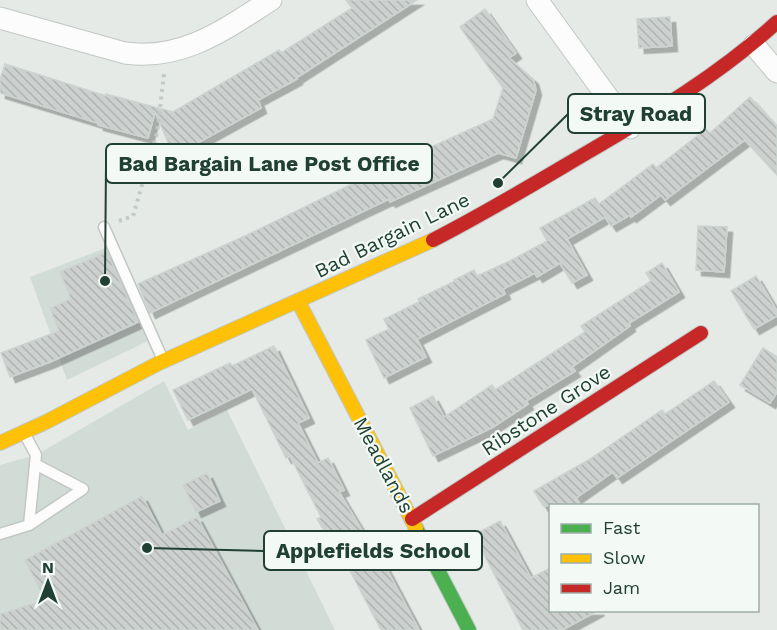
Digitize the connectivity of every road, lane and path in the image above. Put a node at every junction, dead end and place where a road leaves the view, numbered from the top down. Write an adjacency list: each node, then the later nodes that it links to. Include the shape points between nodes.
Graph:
1 (271, 0): 6 (street, via 214,36)
2 (537, 0): 8 (street)
3 (0, 18): 6 (street, via 125,53 146,56)
4 (777, 22): 5 (street, Bad Bargain Lane)
5 (754, 45): 7 (street); 8 (street, Bad Bargain Lane)
6 (166, 52): 9 (path, via 156,133 133,216)
7 (777, 72)
8 (630, 128): 10 (street, Bad Bargain Lane, via 486,212)
9 (104, 227): 12 (lane)
10 (298, 301): 12 (street, Bad Bargain Lane); 16 (street, Meadlands)
11 (701, 333): 16 (street, Ribstone Grove)
12 (163, 360): 13 (street, Bad Bargain Lane)
13 (24, 433): 14 (street, Bad Bargain Lane); 15 (lane, via 36,455)
14 (0, 443)
15 (35, 464): 17 (lane); 17 (lane, via 83,489)
16 (412, 519): 19 (street, Meadlands)
17 (29, 525): 18 (lane)
18 (0, 534)
19 (469, 630)

